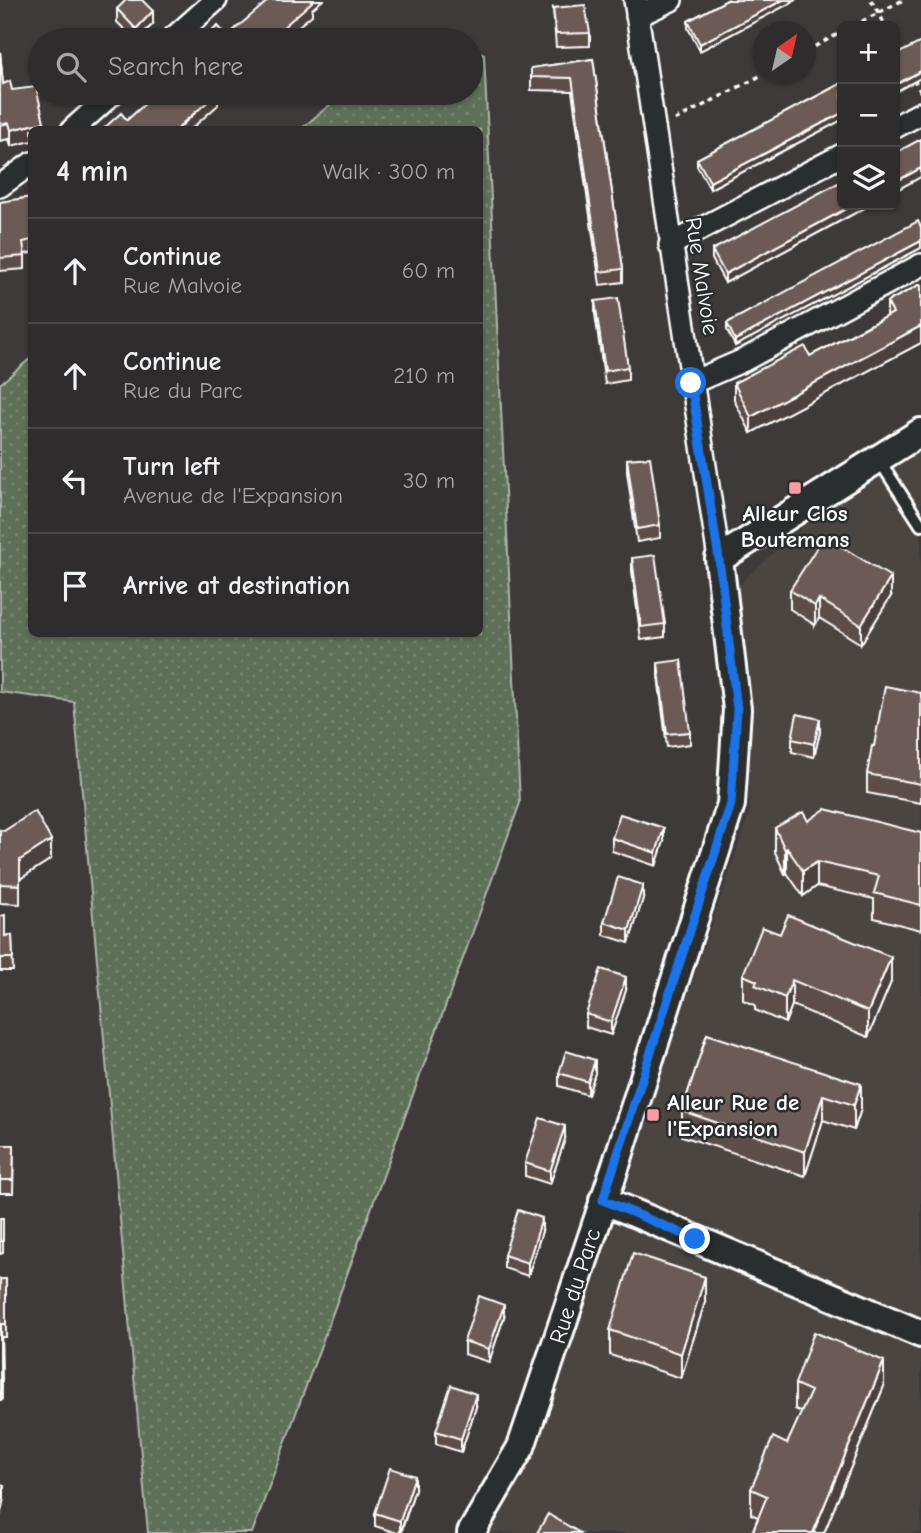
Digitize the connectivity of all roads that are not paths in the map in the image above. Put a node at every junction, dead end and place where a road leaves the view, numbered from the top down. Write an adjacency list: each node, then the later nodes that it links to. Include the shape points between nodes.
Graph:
1 (216, 0): 4 (street)
2 (671, 0): 3 (street)
3 (636, 8): 12 (street, Rue Malvoie)
4 (184, 28)
5 (100, 105): 8 (street)
6 (921, 113): 7 (street)
7 (900, 124)
8 (76, 126)
9 (837, 158): 12 (street)
10 (28, 166): 11 (street)
11 (0, 186)
12 (670, 245): 14 (street, Rue Malvoie)
13 (921, 265): 14 (street, via 744,360)
14 (691, 383): 18 (street, Rue Malvoie)
15 (921, 432): 16 (street)
16 (879, 460): 17 (lane); 18 (street)
17 (921, 525)
18 (719, 559): 19 (street, Rue du Parc, via 737,709 731,804)
19 (603, 1200): 20 (street); 21 (street, Rue du Parc, via 521,1447)
20 (921, 1334)
21 (471, 1533)

